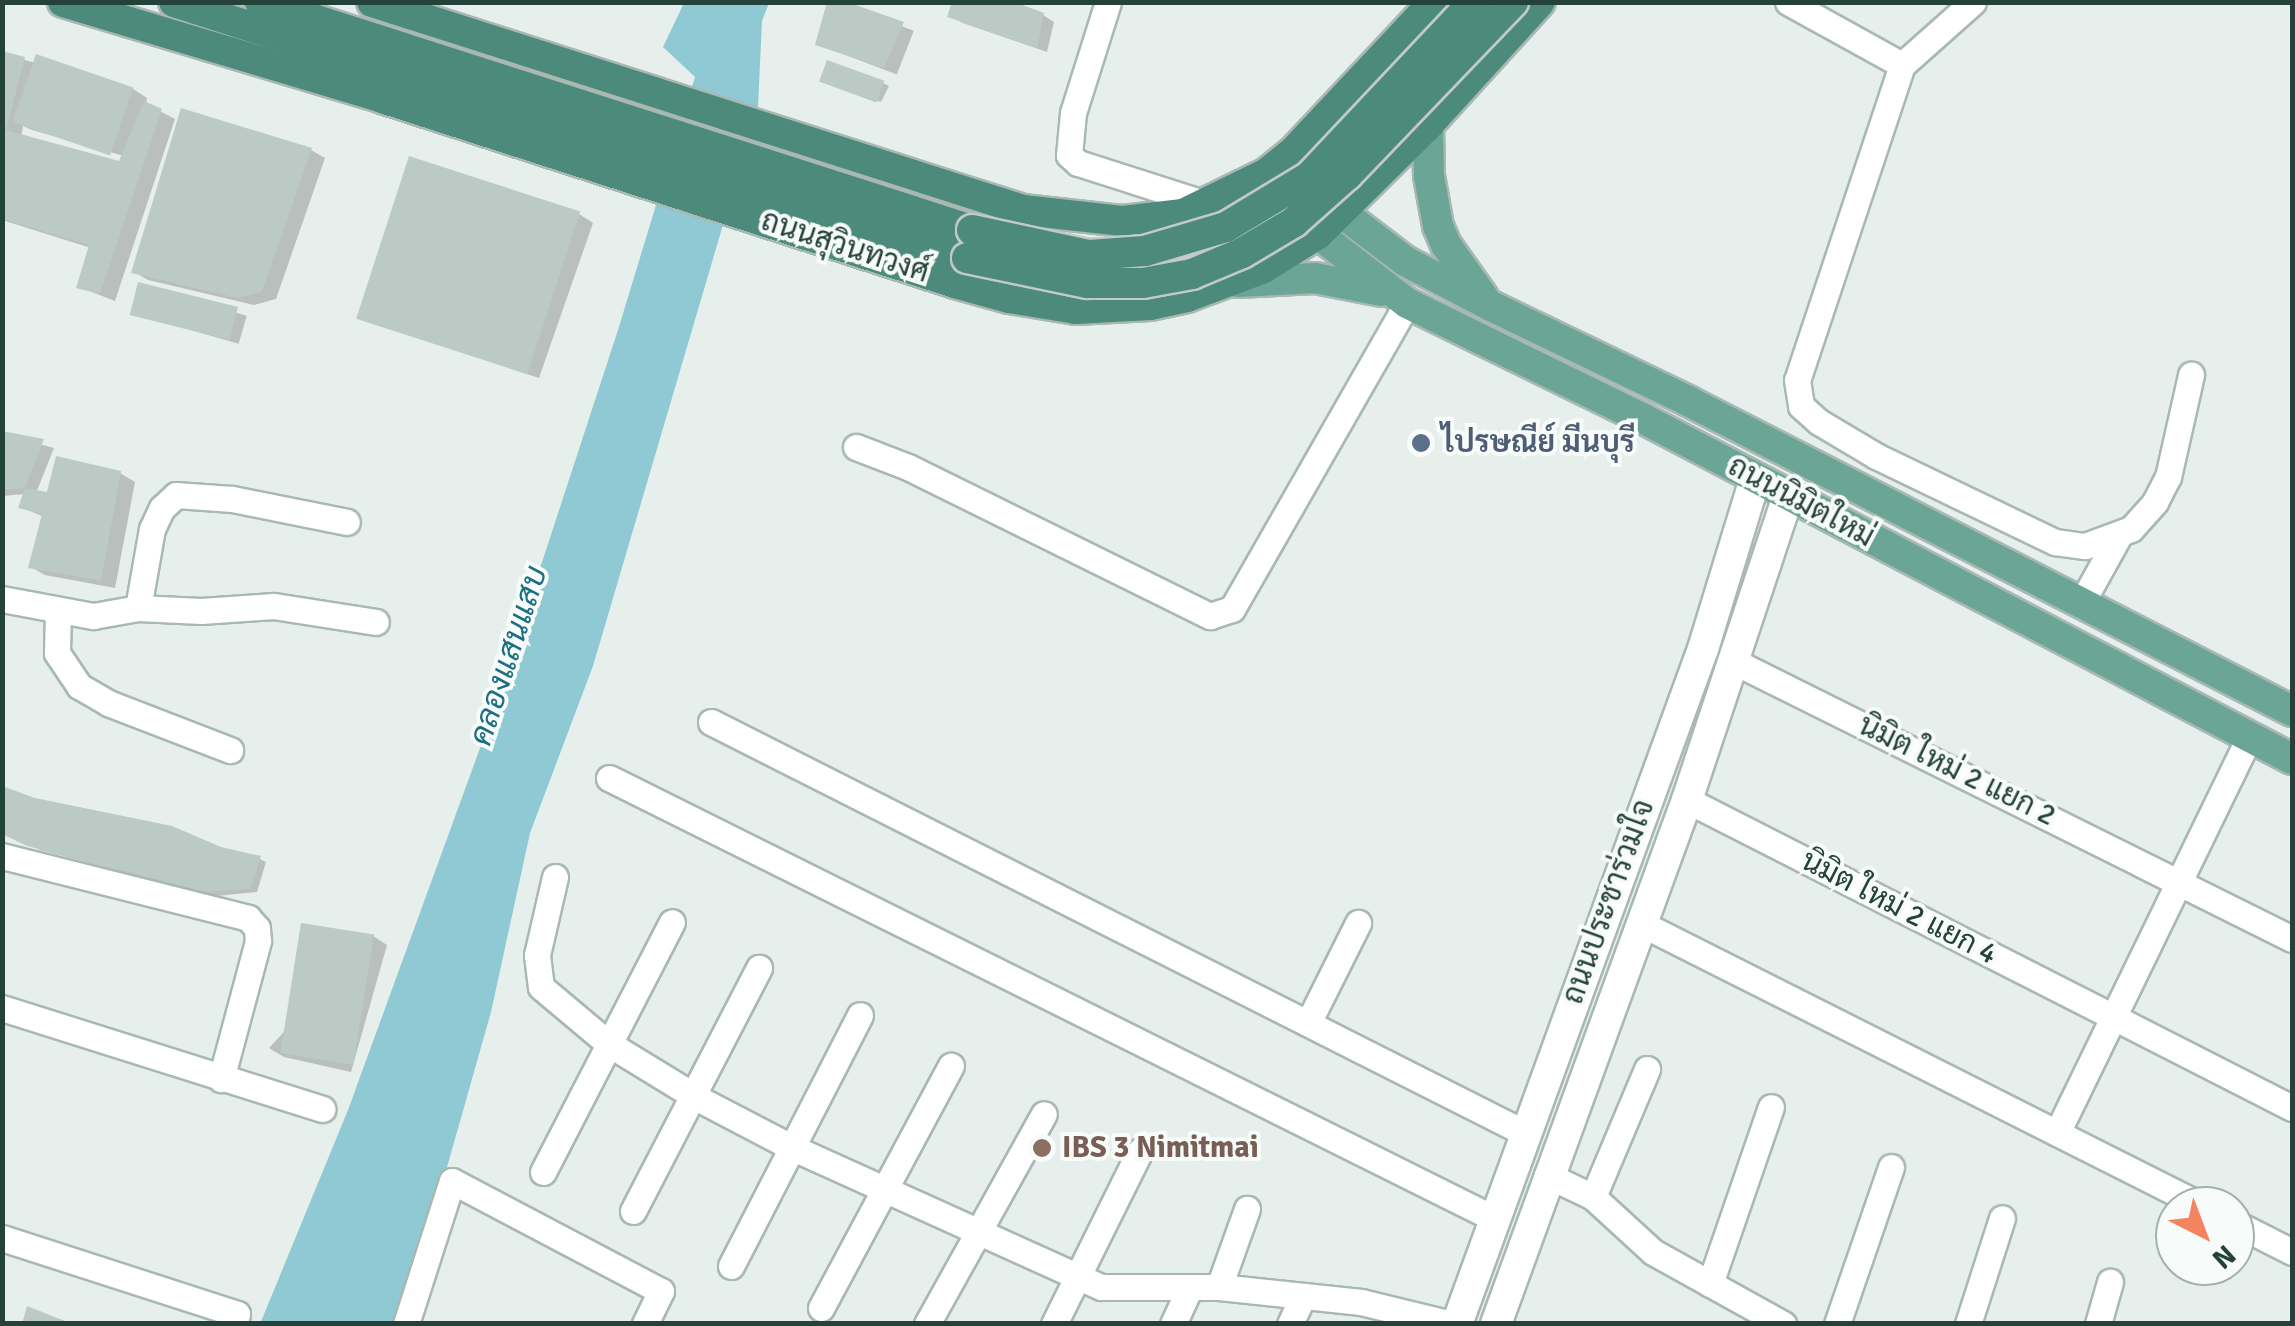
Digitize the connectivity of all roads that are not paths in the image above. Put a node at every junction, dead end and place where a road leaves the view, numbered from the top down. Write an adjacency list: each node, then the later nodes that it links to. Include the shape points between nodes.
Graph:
1 (62, 2): 19 (highway, ถนนสุวินทวงศ์, via 1009,298 1076,309 1150,305)
2 (174, 2): 8 (highway, ถนนสุวินทวงศ์, bridge, via 967,258 1086,282 1143,283 1192,274 1294,222)
3 (260, 2): 7 (highway, ถนนสุวินทวงศ์, bridge, via 972,230 1089,256 1185,242 1270,204 1358,130)
4 (372, 2): 16 (highway, via 1022,210 1123,221)
5 (1108, 2): 16 (street, via 1073,112 1068,155)
6 (1434, 2): 14 (highway)
7 (1474, 2)
8 (1513, 2)
9 (1540, 2): 13 (highway, ถนนสุวินทวงศ์)
10 (1788, 2): 12 (street)
11 (1973, 2): 12 (street)
12 (1898, 79): 26 (street, via 1797,380 1798,395 1819,422)
13 (1428, 125): 17 (highway, ถนนสุวินทวงศ์); 21 (main road, via 1438,226)
14 (1292, 153): 15 (highway); 17 (highway)
15 (1267, 174): 16 (highway); 18 (highway)
16 (1210, 205)
17 (1342, 214): 18 (highway, ถนนสุวินทวงศ์); 21 (main road, ถนนนิมิตใหม่, via 1405,260)
18 (1318, 234): 19 (highway, ถนนสุวินทวงศ์); 20 (main road, ถนนนิมิตใหม่)
19 (1226, 283): 20 (main road, via 1314,278)
20 (1398, 298): 23 (street, via 1232,608 1210,616); 24 (main road, ถนนนิมิตใหม่)
21 (1491, 306): 29 (main road, ถนนนิมิตใหม่)
22 (2191, 375): 28 (street, via 2168,477 2155,502)
23 (856, 447)
24 (1755, 479): 25 (main road, ถนนนิมิตใหม่); 35 (main road, ถนนประชาร่วมใจ)
25 (1788, 496): 36 (main road, ถนนประชาร่วมใจ); 39 (main road, ถนนนิมิตใหม่)
26 (1982, 507): 28 (street, via 2055,542 2085,546); 29 (street)
27 (346, 522): 32 (street, via 176,495 152,530)
28 (2118, 537): 31 (street)
29 (1962, 542): 31 (main road, ถนนนิมิตใหม่)
30 (2, 600): 33 (street)
31 (2082, 602): 37 (main road, ถนนนิมิตใหม่)
32 (138, 608): 33 (street, via 93,616); 34 (street, via 274,606)
33 (58, 612): 40 (street, via 57,653 79,686)
34 (376, 622)
35 (1703, 649): 36 (main road); 65 (main road, ถนนประชาร่วมใจ)
36 (1735, 662): 43 (main road, ถนนประชาร่วมใจ); 46 (street, นิมิต ใหม่ 2 แยก 2)
37 (2292, 711)
38 (711, 722): 55 (street)
39 (2248, 737): 41 (main road, ถนนนิมิตใหม่); 46 (street)
40 (230, 750)
41 (2292, 759)
42 (609, 778): 78 (street)
43 (1687, 800): 49 (main road, ถนนประชาร่วมใจ); 54 (street, นิมิต ใหม่ 2 แยก 4)
44 (2, 856): 59 (street, via 248,918 258,941)
45 (556, 878): 56 (street, via 537,956 541,987)
46 (2178, 880): 50 (street, นิมิต ใหม่ 2 แยก 2); 54 (street)
47 (672, 922): 56 (street)
48 (1358, 923): 55 (street)
49 (1642, 924): 66 (street); 71 (main road, ถนนประชาร่วมใจ)
50 (2292, 939)
51 (759, 968): 60 (street)
52 (2, 1008): 59 (street)
53 (860, 1015): 67 (street)
54 (2110, 1016): 62 (street, นิมิต ใหม่ 2 แยก 4); 66 (street)
55 (1308, 1023): 65 (street)
56 (609, 1044): 60 (street); 70 (street)
57 (951, 1066): 73 (street)
58 (1647, 1069): 74 (street)
59 (222, 1079): 63 (street)
60 (692, 1095): 67 (street); 76 (street)
61 (1770, 1107): 86 (street)
62 (2292, 1108)
63 (322, 1109)
64 (1044, 1114): 79 (street)
65 (1525, 1132): 78 (main road, ถนนประชาร่วมใจ)
66 (2057, 1133): 72 (street)
67 (791, 1147): 73 (street); 83 (street)
68 (1140, 1151): 84 (street)
69 (1891, 1167): 101 (street)
70 (543, 1172)
71 (1548, 1175): 74 (street); 99 (main road, ถนนประชาร่วมใจ)
72 (2162, 1186)
73 (887, 1190): 79 (street); 90 (street)
74 (1593, 1197): 86 (street, via 1653,1252)
75 (1247, 1209): 87 (street)
76 (633, 1212)
77 (2002, 1218): 102 (street)
78 (1495, 1220): 98 (main road, ถนนประชาร่วมใจ)
79 (978, 1231): 84 (street); 94 (street)
80 (2255, 1233): 82 (street)
81 (2, 1238): 91 (street, via 237,1314)
82 (2292, 1252)
83 (731, 1266)
84 (1078, 1277): 88 (street, via 1101,1287); 95 (street)
85 (2110, 1282): 103 (street)
86 (1710, 1284): 100 (street)
87 (1219, 1288): 88 (street); 89 (street)
88 (1189, 1290): 96 (street)
89 (1303, 1296): 97 (street); 98 (street)
90 (821, 1308)
91 (234, 1324)
92 (406, 1324): 93 (street, via 452,1181 662,1291)
93 (645, 1324)
94 (927, 1324)
95 (1054, 1324)
96 (1173, 1324)
97 (1290, 1324)
98 (1455, 1324)
99 (1496, 1324)
100 (1782, 1324)
101 (1837, 1324)
102 (1968, 1324)
103 (2098, 1324)

